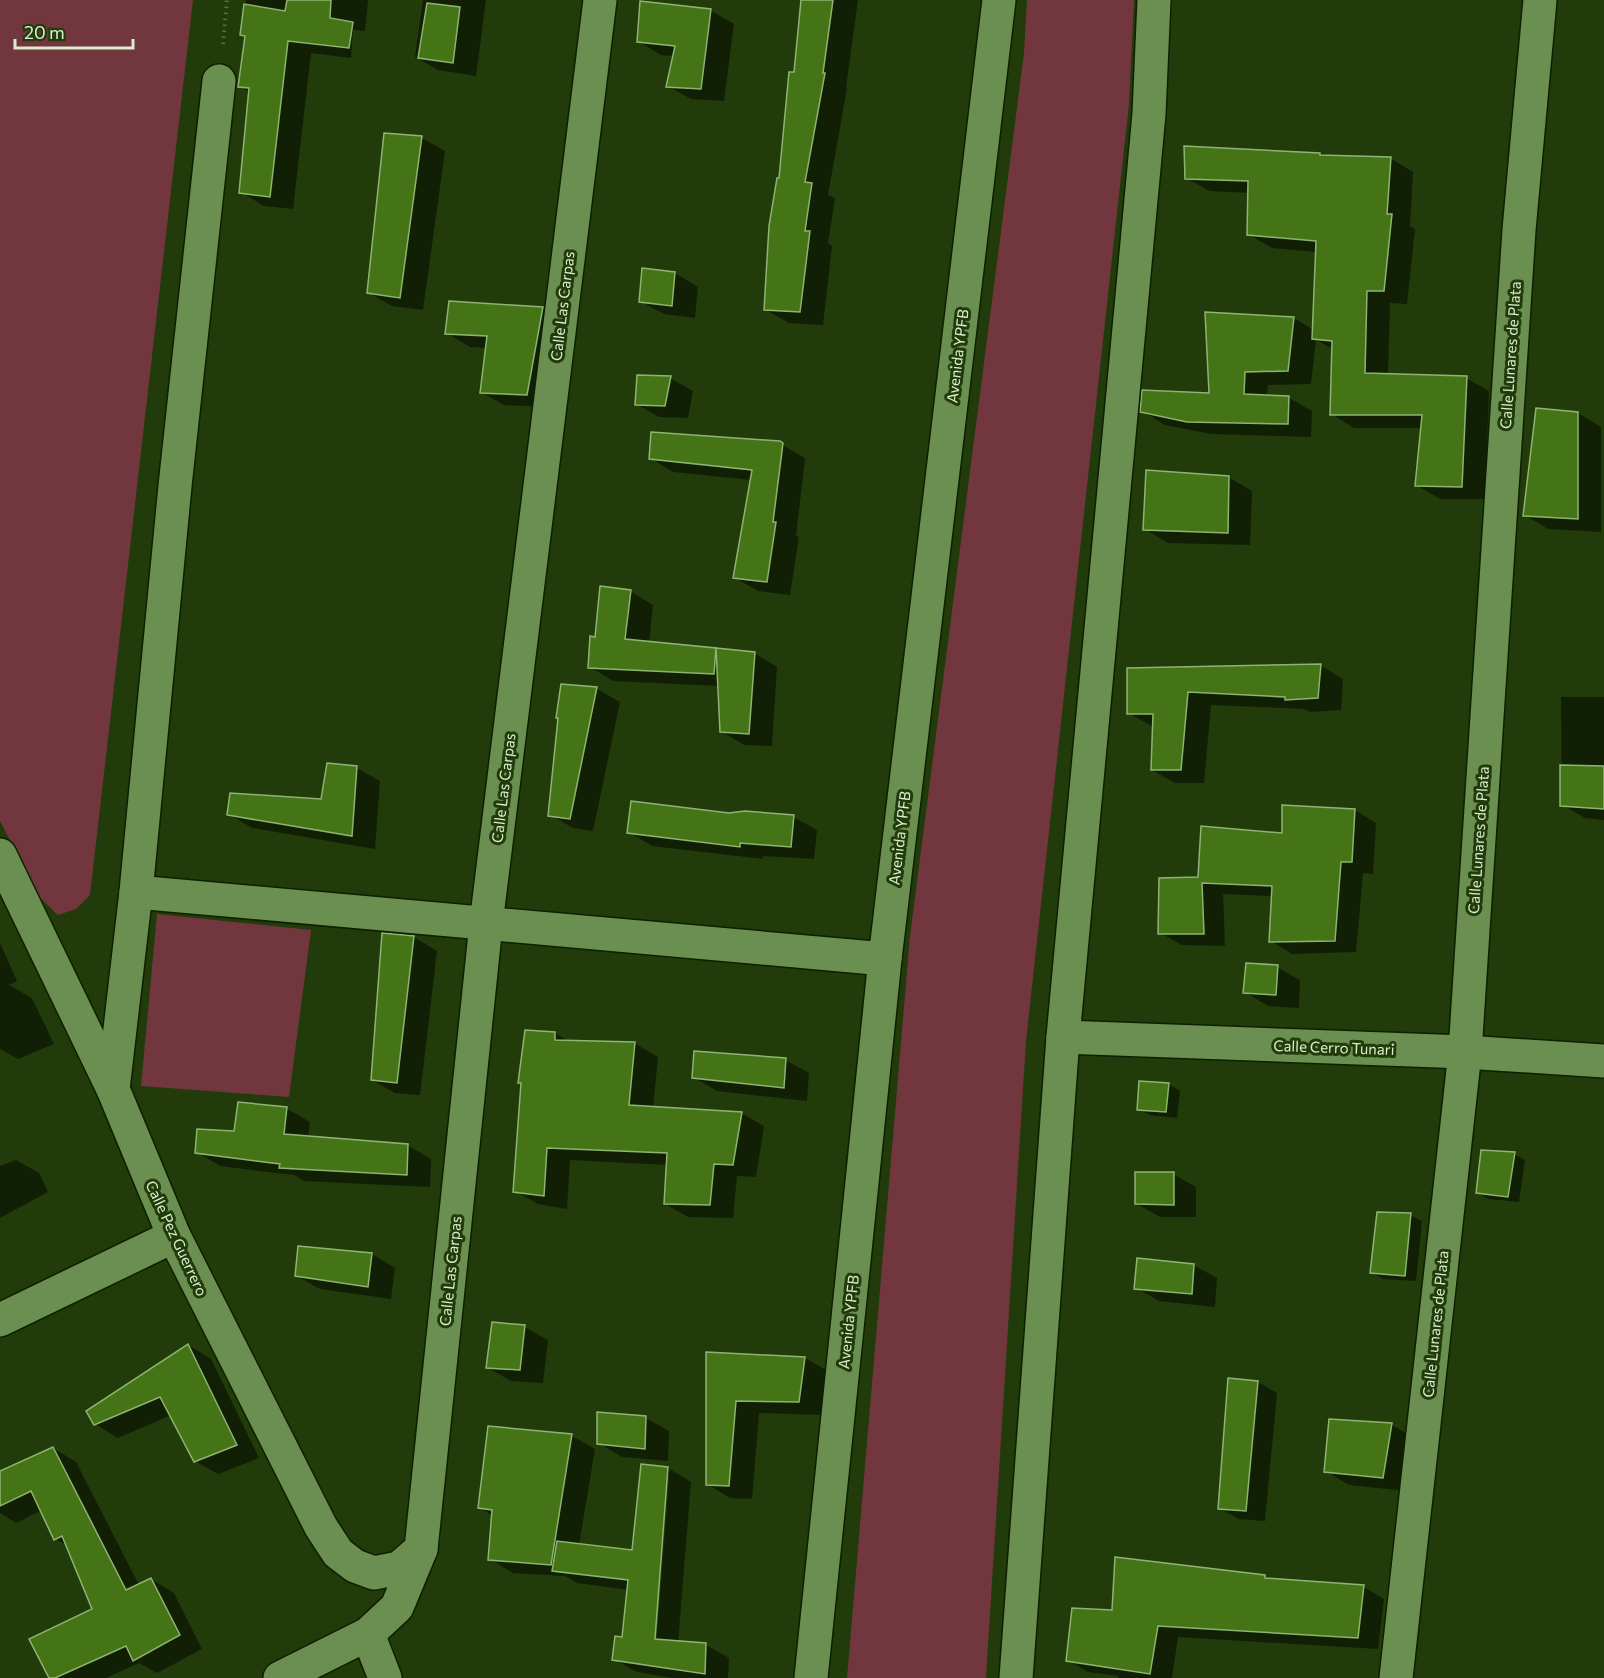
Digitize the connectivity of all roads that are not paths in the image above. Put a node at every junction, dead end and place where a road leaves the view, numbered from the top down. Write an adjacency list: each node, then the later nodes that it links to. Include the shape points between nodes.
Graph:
1 (600, 0): 8 (street, Calle Las Carpas)
2 (999, 0): 9 (street, Avenida YPFB)
3 (1154, 0): 10 (street, via 1149,114)
4 (1540, 0): 11 (street, Calle Lunares de Plata, via 1519,230)
5 (219, 81): 7 (street)
6 (0, 855): 13 (street, Calle Pez Guerrero)
7 (136, 891): 8 (street); 13 (street)
8 (486, 924): 9 (street); 16 (street, Calle Las Carpas)
9 (885, 958): 20 (street, Avenida YPFB)
10 (1063, 1037): 11 (street, Calle Cerro Tunari); 21 (street)
11 (1465, 1052): 12 (street, Calle Cerro Tunari); 22 (street, Calle Lunares de Plata)
12 (1604, 1061)
13 (112, 1089): 14 (street, Calle Pez Guerrero)
14 (174, 1236): 15 (street); 16 (street, Calle Pez Guerrero, via 321,1527 338,1553 374,1573)
15 (0, 1320)
16 (410, 1559): 17 (street, Calle Las Carpas, via 397,1607)
17 (368, 1634): 18 (street, Calle Las Carpas); 19 (street)
18 (280, 1678)
19 (385, 1678)
20 (811, 1678)
21 (1016, 1678)
22 (1396, 1678)

